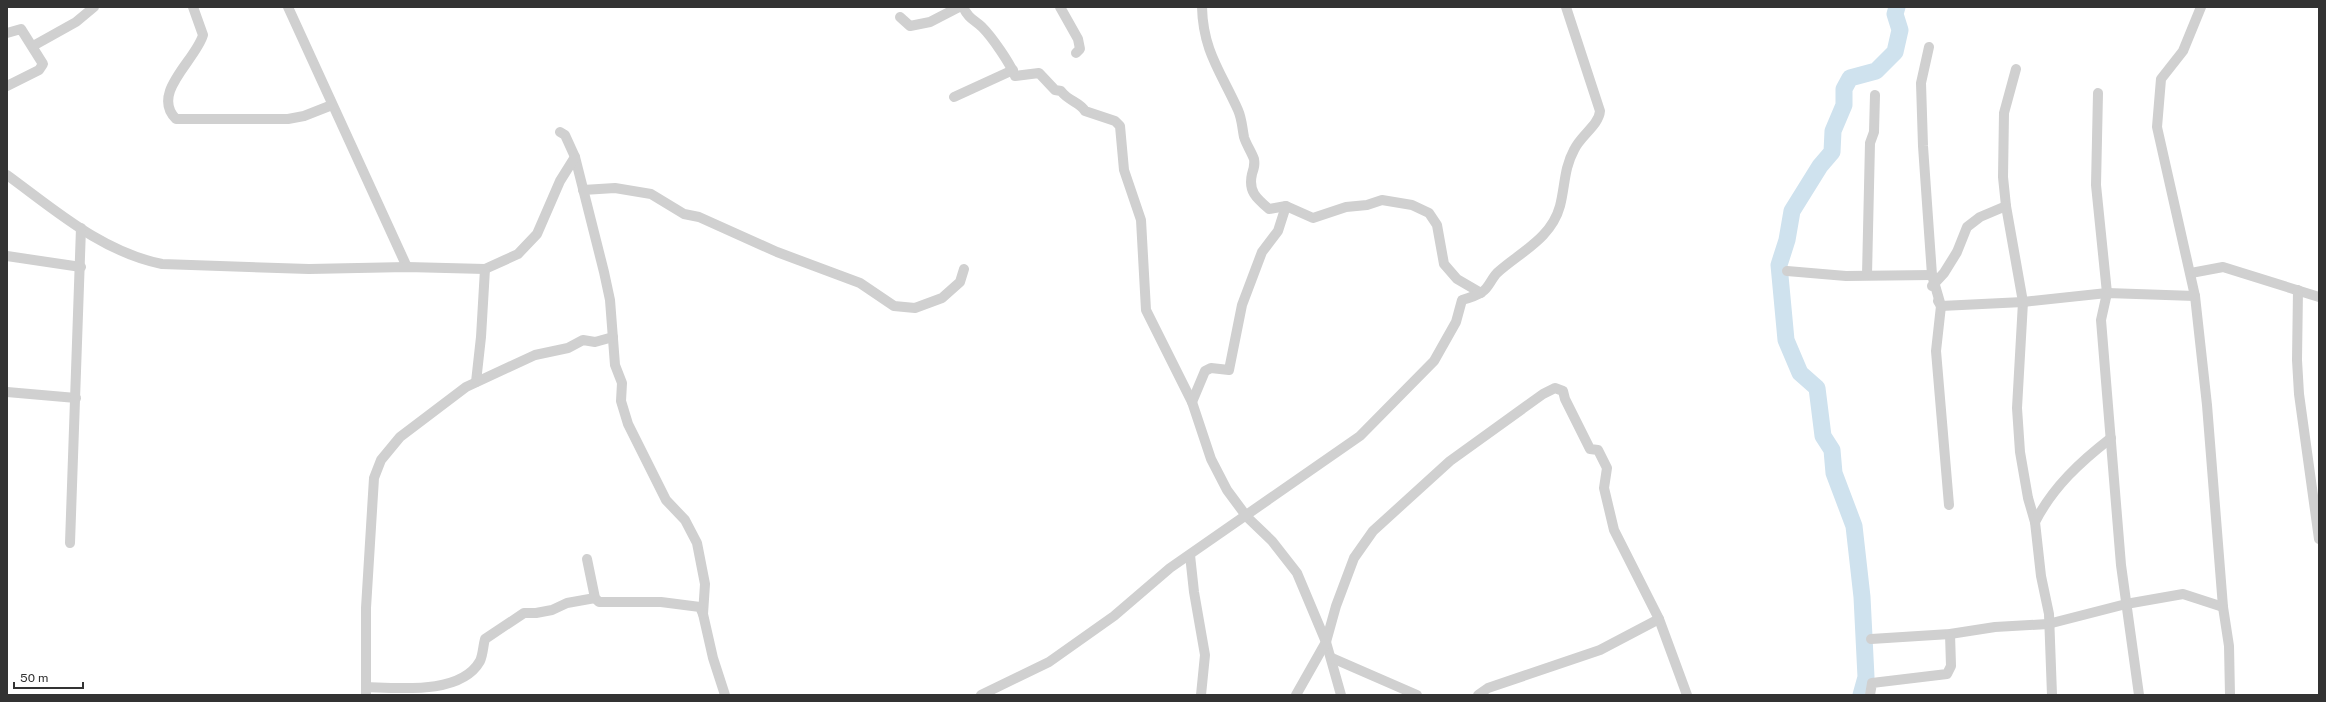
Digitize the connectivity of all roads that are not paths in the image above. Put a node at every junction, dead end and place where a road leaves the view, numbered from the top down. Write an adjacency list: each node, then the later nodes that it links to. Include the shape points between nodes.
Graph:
1 (94, 7): 12 (street, via 76,22)
2 (193, 7): 21 (street, via 203,35 194,55 178,73 170,89 169,109 176,119 288,119)
3 (288, 7): 21 (street)
4 (960, 7): 10 (street, via 918,26 910,26)
5 (963, 7): 16 (street, via 969,18 983,28)
6 (1060, 7): 14 (street, via 1078,39 1080,49)
7 (1202, 7): 26 (street, via 1202,29 1208,47 1238,109 1244,124 1244,137 1255,164 1250,184 1254,197 1269,209)
8 (1566, 7): 39 (street, via 1600,111 1600,118 1588,129 1570,157 1564,175 1560,206 1542,239 1496,274)
9 (2201, 7): 35 (street, via 2183,51 2161,79 2158,127)
10 (900, 17)
11 (7, 34): 12 (street, via 21,29)
12 (33, 46): 17 (street, via 42,60 43,67)
13 (1929, 47): 37 (street, via 1921,83 1926,214)
14 (1076, 53)
15 (2016, 69): 27 (street, via 2004,113 2003,177)
16 (1013, 70): 20 (street); 49 (street, via 1018,77 1039,73 1055,90 1061,91 1065,97 1082,105 1085,111 1115,121 1120,126 1124,170 1141,220 1146,310)
17 (7, 86)
18 (2098, 93): 40 (street, via 2096,185)
19 (1875, 95): 36 (street, via 1874,132 1870,143)
20 (954, 97)
21 (332, 105): 30 (street)
22 (560, 132): 23 (street, via 565,135)
23 (575, 157): 25 (street); 32 (street, via 560,181 537,234 518,254)
24 (7, 175): 28 (street)
25 (583, 190): 33 (street, via 615,188 651,194 684,214 699,217 777,252 860,283 894,306 914,308 942,298 960,282); 45 (street, via 610,300)
26 (1286, 206): 39 (street, via 1313,218 1346,207 1367,205 1382,200 1412,205 1429,213 1437,224 1444,264 1457,279); 49 (street, via 1278,231 1262,252 1242,305 1229,370 1211,368 1205,371)
27 (2006, 206): 43 (street); 44 (street, via 1980,217 1967,227 1957,252 1944,273 1930,287)
28 (81, 228): 30 (street, via 109,245 142,260 162,264 309,269); 31 (street)
29 (7, 256): 31 (street)
30 (407, 266): 32 (street)
31 (81, 267): 48 (street)
32 (485, 269): 46 (street)
33 (964, 269)
34 (1787, 271): 36 (street, via 1846,276)
35 (2191, 273): 38 (street, via 2223,267 2238,270 2252,278); 41 (street)
36 (1867, 275): 37 (street)
37 (1932, 275): 44 (street)
38 (2298, 290): 42 (street); 54 (street, via 2299,394)
39 (1481, 293): 52 (street, via 1462,300 1456,322 1434,361 1360,436)
40 (2107, 293): 41 (street); 43 (street); 50 (street, via 2101,320)
41 (2195, 296): 60 (street, via 2207,405)
42 (2319, 297)
43 (2023, 302): 44 (street); 53 (street, via 2018,415 2021,460)
44 (1941, 306): 51 (street, via 1936,352)
45 (613, 337): 46 (street, via 595,342 583,340 568,348 535,355); 61 (street, via 615,365 622,383 621,401 628,424 666,500 685,520 697,543 705,584)
46 (476, 382): 68 (street, via 400,437 376,469 366,608)
47 (7, 392): 48 (street)
48 (76, 398): 55 (street)
49 (1192, 402): 52 (street, via 1212,459 1227,490)
50 (2111, 438): 53 (street, via 2082,461 2057,488); 59 (street)
51 (1949, 505)
52 (1247, 517): 56 (street); 66 (street, via 1272,541 1297,573)
53 (2035, 522): 63 (street, via 2041,576 2049,614)
54 (2319, 539)
55 (70, 543)
56 (1190, 555): 70 (street, via 1146,587 1114,616 1049,662); 71 (street, via 1205,655)
57 (587, 559): 58 (street)
58 (595, 598): 61 (street, via 599,602 661,602 700,607); 68 (street, via 567,603 552,610 524,613 485,640 480,661 466,676 424,688)
59 (2126, 604): 60 (street, via 2183,594); 63 (street); 79 (street)
60 (2223, 607): 80 (street, via 2230,646)
61 (703, 614): 69 (street, via 712,658)
62 (1659, 619): 66 (street, via 1614,530 1604,488 1607,468 1598,450 1590,449 1563,392 1555,388 1450,461 1373,532 1354,558); 75 (street, via 1600,650 1488,688); 76 (street)
63 (2048, 624): 64 (street, via 1995,627); 78 (street)
64 (1950, 634): 65 (street); 77 (street, via 1951,666 1947,674 1872,683)
65 (1871, 639)
66 (1326, 642): 67 (street); 72 (street)
67 (1332, 658): 73 (street); 74 (street)
68 (366, 691)
69 (725, 695)
70 (980, 695)
71 (1201, 695)
72 (1296, 695)
73 (1340, 695)
74 (1417, 695)
75 (1478, 695)
76 (1688, 695)
77 (1870, 695)
78 (2052, 695)
79 (2139, 695)
80 (2230, 695)

